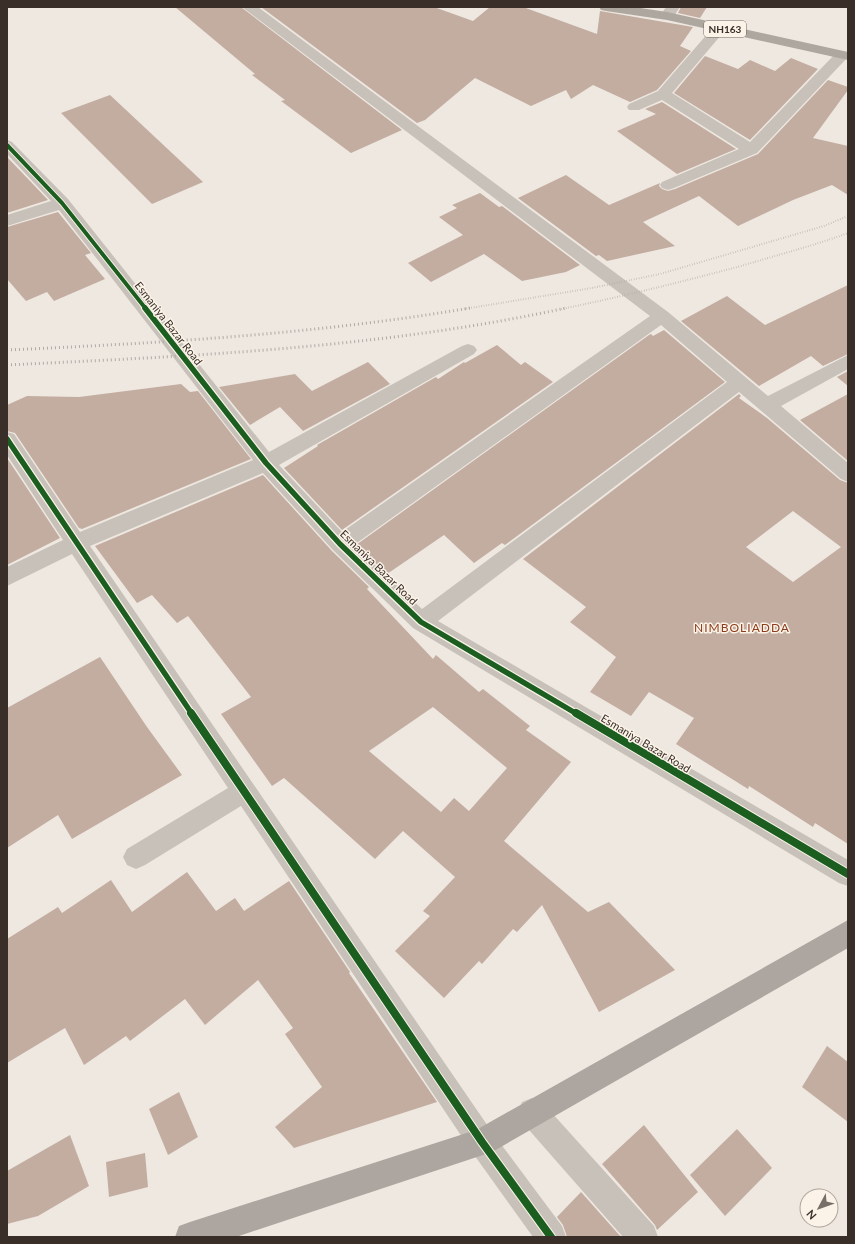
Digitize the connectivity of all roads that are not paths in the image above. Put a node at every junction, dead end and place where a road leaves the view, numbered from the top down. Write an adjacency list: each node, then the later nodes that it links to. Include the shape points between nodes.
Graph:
1 (249, 7): 13 (street)
2 (606, 7): 3 (highway, NH163)
3 (670, 12): 4 (highway, NH163)
4 (720, 28): 5 (highway, NH163); 6 (street)
5 (845, 56): 9 (street)
6 (663, 94): 7 (street); 9 (street)
7 (634, 107)
8 (7, 145): 11 (street, Esmaniya Bazar Road)
9 (751, 150): 10 (street)
10 (668, 185)
11 (62, 203): 12 (street); 19 (street, Esmaniya Bazar Road)
12 (7, 221)
13 (662, 316): 16 (street); 22 (street)
14 (468, 350): 19 (street)
15 (848, 360): 17 (street)
16 (740, 382): 17 (street); 24 (street)
17 (767, 405): 20 (street)
18 (7, 439): 21 (street)
19 (266, 463): 21 (street); 22 (street, Esmaniya Bazar Road)
20 (848, 474)
21 (76, 543): 23 (street); 25 (street)
22 (340, 544): 24 (street, Esmaniya Bazar Road)
23 (7, 577)
24 (421, 622): 27 (street, Esmaniya Bazar Road)
25 (244, 791): 26 (street); 30 (street)
26 (136, 857)
27 (848, 874)
28 (848, 933): 29 (main road)
29 (532, 1112): 30 (main road); 33 (street)
30 (482, 1142): 31 (main road); 32 (street)
31 (190, 1237)
32 (550, 1237)
33 (642, 1237)

